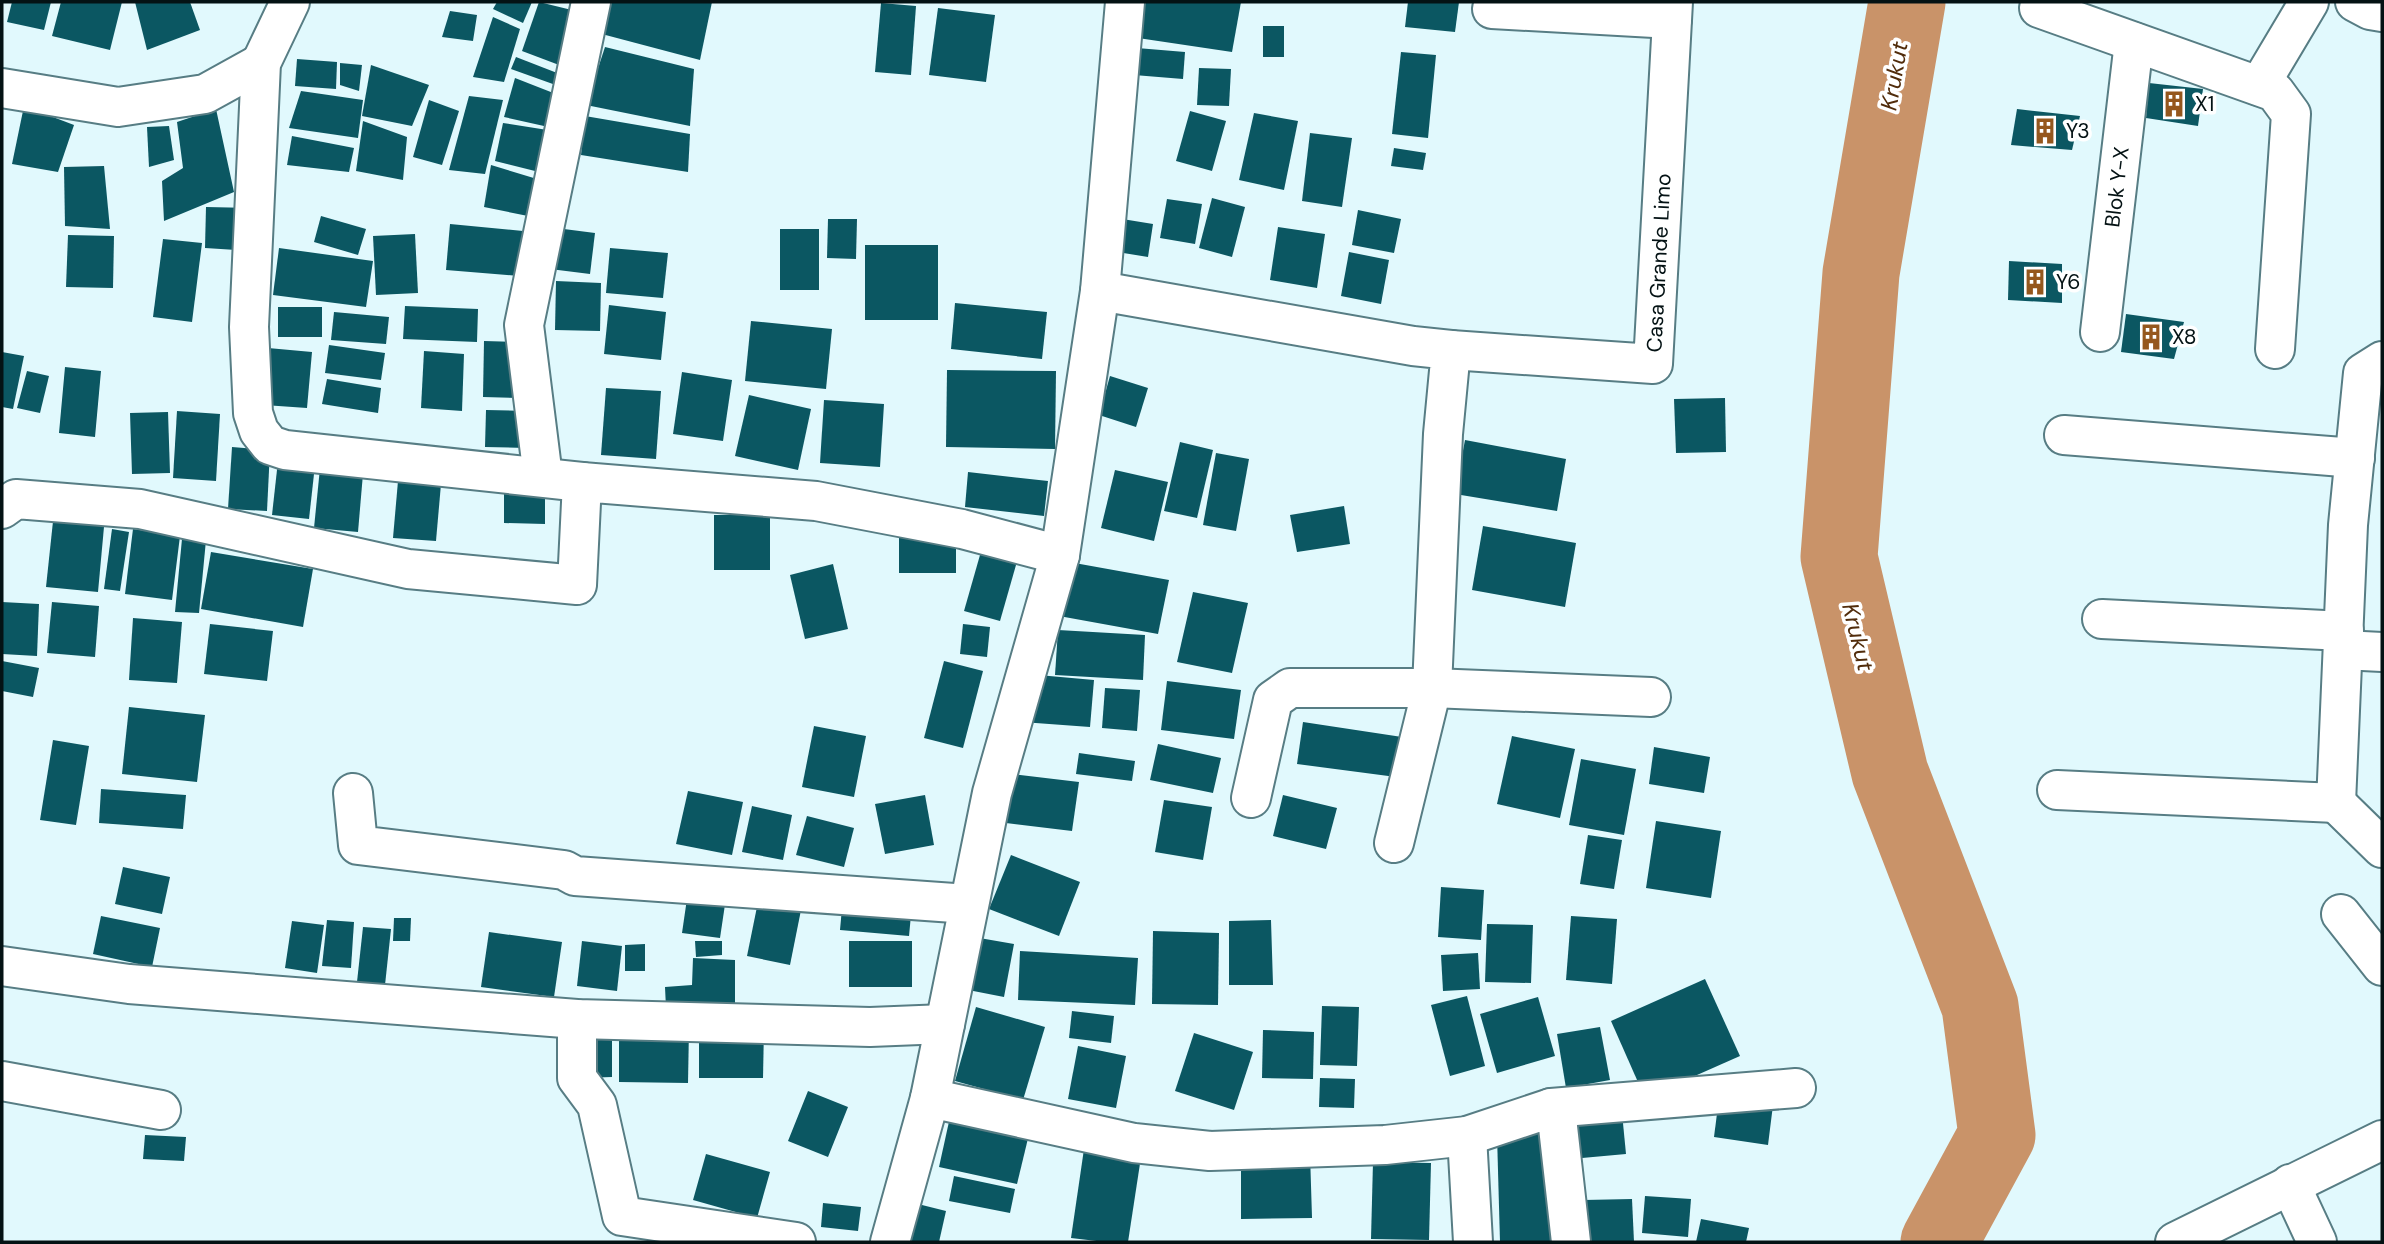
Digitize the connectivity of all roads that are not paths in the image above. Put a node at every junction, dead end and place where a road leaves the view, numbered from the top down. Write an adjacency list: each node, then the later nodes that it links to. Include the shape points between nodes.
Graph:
1 (290, 2): 11 (street)
2 (591, 2): 21 (street, via 524,325)
3 (1125, 2): 14 (street)
4 (2042, 2): 10 (street, via 2039,8)
5 (2309, 2): 12 (street)
6 (2355, 2): 9 (street)
7 (1492, 9): 8 (street)
8 (1673, 10): 17 (street, Casa Grande Limo, via 1653,364)
9 (2382, 12)
10 (2134, 42): 12 (street); 15 (street, Blok Y-X)
11 (261, 63): 13 (street, via 205,94 118,107); 21 (street, via 249,327 253,413 259,431 270,445 285,450)
12 (2259, 86): 16 (street, via 2275,92 2291,114)
13 (2, 88)
14 (1100, 291): 17 (street); 24 (street)
15 (2100, 332)
16 (2275, 349)
17 (1451, 350): 28 (street)
18 (2382, 361): 20 (street, via 2363,373)
19 (2064, 435): 20 (street)
20 (2355, 458): 26 (street)
21 (543, 477): 22 (street)
22 (582, 482): 23 (street, via 577,584 408,569 140,509); 24 (street, via 816,501 962,529)
23 (6, 497)
24 (1060, 555): 36 (street, via 992,793)
25 (2102, 619): 26 (street)
26 (2344, 640): 27 (street); 33 (street)
27 (2382, 652)
28 (1432, 688): 29 (street); 32 (street, via 1290,688 1273,700); 34 (street)
29 (1651, 697)
30 (2057, 790): 33 (street)
31 (353, 793): 36 (street, via 358,845 564,870 575,876)
32 (1251, 798)
33 (2336, 803): 35 (street)
34 (1394, 843)
35 (2382, 848)
36 (968, 904): 41 (street)
37 (2341, 914): 39 (street)
38 (2, 966): 40 (street, via 129,984)
39 (2382, 966)
40 (578, 1019): 41 (street, via 870,1027); 50 (street, via 578,1078 597,1105 622,1216)
41 (945, 1024): 44 (street)
42 (2, 1081): 46 (street)
43 (1796, 1088): 45 (street)
44 (930, 1098): 47 (street, via 1134,1143 1210,1151 1385,1145); 51 (street)
45 (1551, 1108): 47 (street); 53 (street, via 1558,1128)
46 (161, 1110)
47 (1468, 1136): 52 (street)
48 (2382, 1140): 49 (street)
49 (2290, 1184): 54 (street); 55 (street)
50 (796, 1242)
51 (890, 1242)
52 (1473, 1242)
53 (1571, 1242)
54 (2175, 1242)
55 (2317, 1242)

